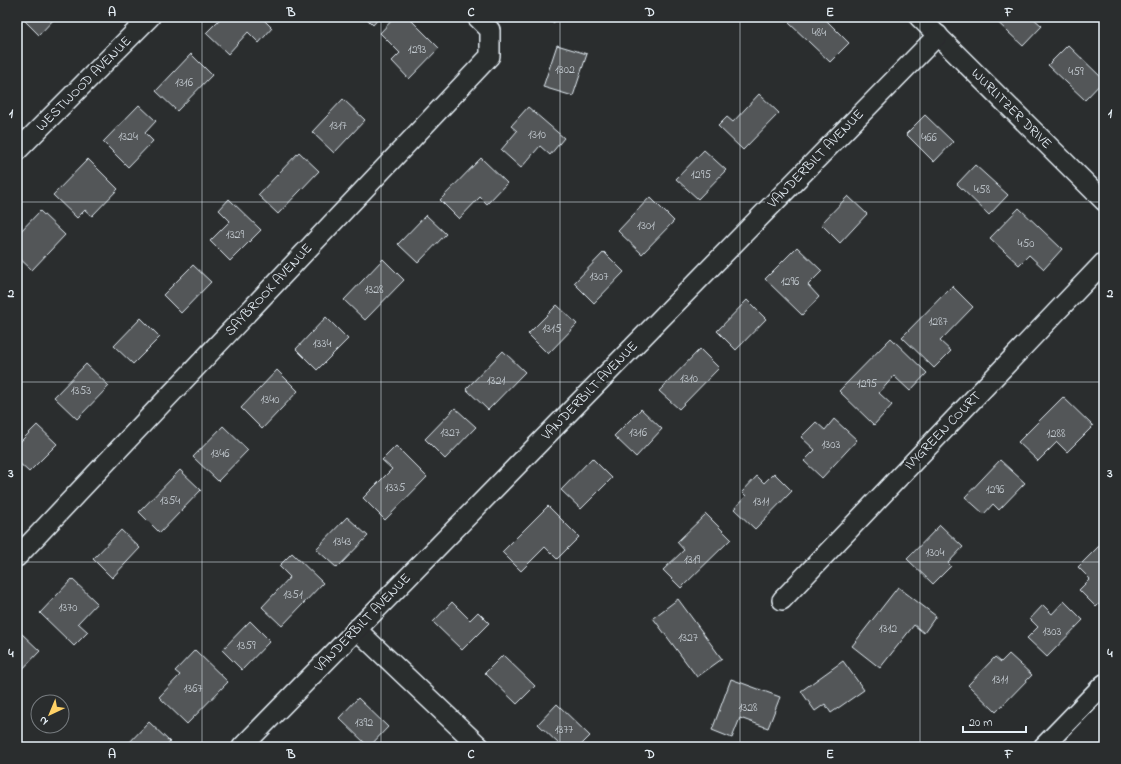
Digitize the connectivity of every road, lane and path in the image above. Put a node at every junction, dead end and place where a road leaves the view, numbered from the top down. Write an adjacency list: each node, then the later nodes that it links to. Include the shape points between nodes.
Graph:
1 (150, 17): 5 (street, WESTWOOD AVENUE)
2 (477, 17): 8 (street, SAYBROOK AVENUE, via 490,30 490,56)
3 (919, 17): 4 (street, WURLITZER DRIVE)
4 (938, 35): 6 (street, WURLITZER DRIVE); 10 (street, VANDERBILT AVENUE)
5 (17, 151)
6 (1104, 201)
7 (1104, 262): 9 (street, IVYGREEN COURT)
8 (17, 557)
9 (782, 600)
10 (356, 629): 12 (street, VANDERBILT AVENUE); 13 (street)
11 (1104, 684): 14 (street)
12 (242, 747)
13 (480, 747)
14 (1043, 747)

